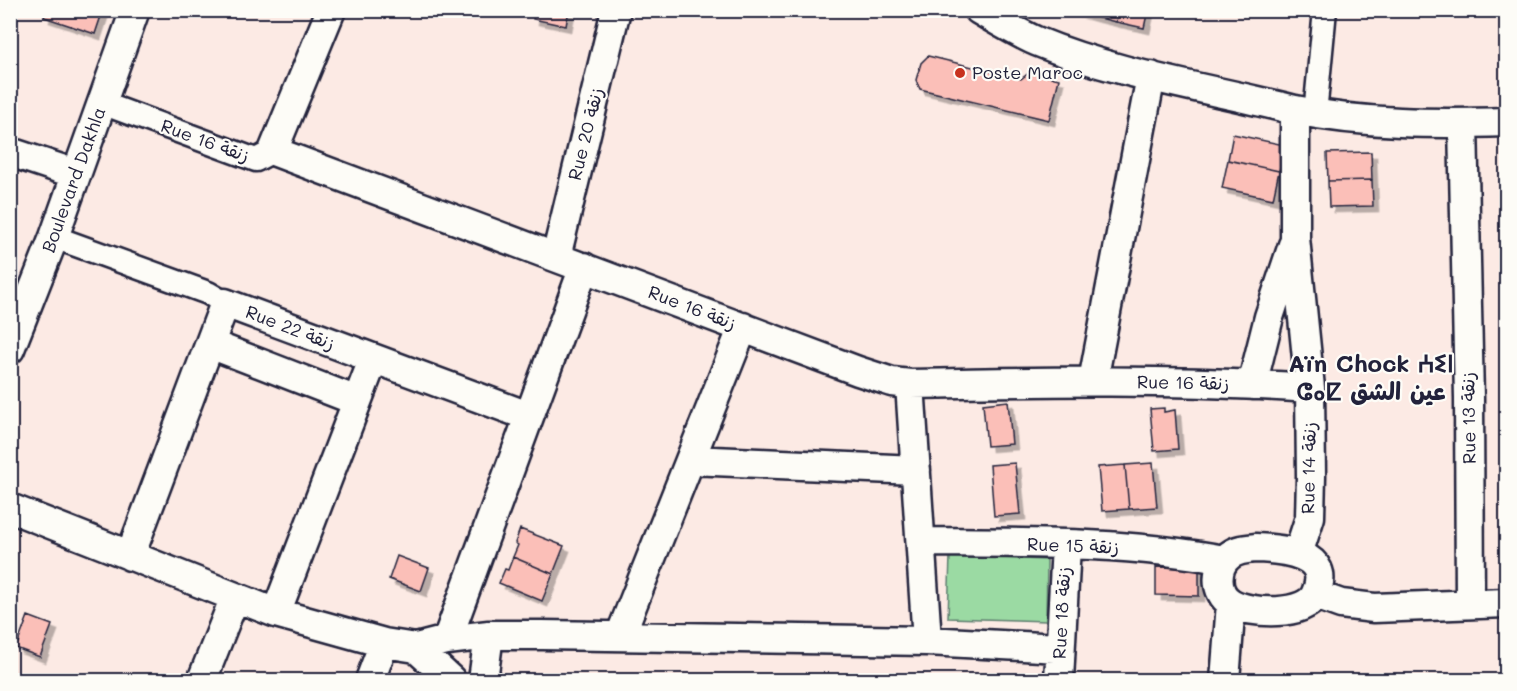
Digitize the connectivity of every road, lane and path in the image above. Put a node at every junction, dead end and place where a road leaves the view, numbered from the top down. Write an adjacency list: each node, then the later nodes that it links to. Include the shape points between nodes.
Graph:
1 (135, 10): 7 (street, Boulevard Dakhla)
2 (331, 10): 11 (street)
3 (615, 10): 16 (street, Rue 20 زنقة)
4 (1325, 10): 8 (street)
5 (987, 13): 6 (street, via 1058,49)
6 (1151, 76): 8 (street); 23 (street)
7 (102, 103): 11 (street, Rue 16 زنقة, via 256,160); 13 (street, Boulevard Dakhla)
8 (1305, 112): 10 (street, via 1384,121); 15 (street, Rue 14 زنقة)
9 (1506, 122): 10 (street)
10 (1463, 123): 41 (street, Rue 13 زنقة)
11 (273, 151): 16 (street, Rue 16 زنقة)
12 (10, 152): 13 (street)
13 (76, 174): 14 (street, Boulevard Dakhla)
14 (54, 237): 18 (street, Rue 22 زنقة, via 208,293); 21 (street, Boulevard Dakhla)
15 (1295, 238): 25 (street, Rue 14 زنقة); 26 (street, Rue 14 زنقة)
16 (556, 257): 17 (street, Rue 16 زنقة)
17 (584, 267): 19 (street, Rue 16 زنقة); 28 (street)
18 (225, 303): 20 (street); 22 (street, Rue 22 زنقة)
19 (743, 327): 24 (street, Rue 16 زنقة, via 858,371); 29 (street)
20 (210, 344): 27 (street); 35 (street)
21 (10, 349)
22 (373, 360): 27 (street); 28 (street, Rue 22 زنقة)
23 (1093, 381): 24 (street, Rue 16 زنقة); 25 (street, Rue 16 زنقة)
24 (910, 384): 30 (street)
25 (1252, 384): 26 (street, Rue 16 زنقة)
26 (1310, 388): 34 (street, Rue 14 زنقة, via 1311,507)
27 (357, 401): 42 (street)
28 (528, 416): 45 (street)
29 (690, 460): 30 (street); 44 (street)
30 (916, 470): 32 (street)
31 (10, 508): 35 (street)
32 (921, 542): 33 (street, Rue 15 زنقة); 46 (street)
33 (1066, 545): 36 (street, Rue 15 زنقة, via 1186,553); 49 (street, Rue 18 زنقة)
34 (1298, 554): 36 (street, via 1240,549); 37 (street, via 1314,564 1318,572)
35 (130, 556): 38 (street)
36 (1224, 560): 39 (street, via 1218,581)
37 (1316, 595): 39 (street, via 1303,607 1292,610 1257,610); 41 (street, via 1341,604 1374,608)
38 (235, 597): 42 (street); 50 (street)
39 (1231, 603): 55 (street)
40 (1506, 603): 41 (street)
41 (1470, 604)
42 (276, 613): 47 (street)
43 (489, 635): 44 (street); 45 (street); 53 (street)
44 (620, 636): 46 (street)
45 (447, 640): 48 (street)
46 (927, 641): 49 (street)
47 (384, 643): 48 (street); 51 (street)
48 (416, 648): 52 (street)
49 (1059, 648): 54 (street, Rue 18 زنقة)
50 (202, 681)
51 (370, 681)
52 (451, 681)
53 (483, 681)
54 (1059, 681)
55 (1225, 681)

